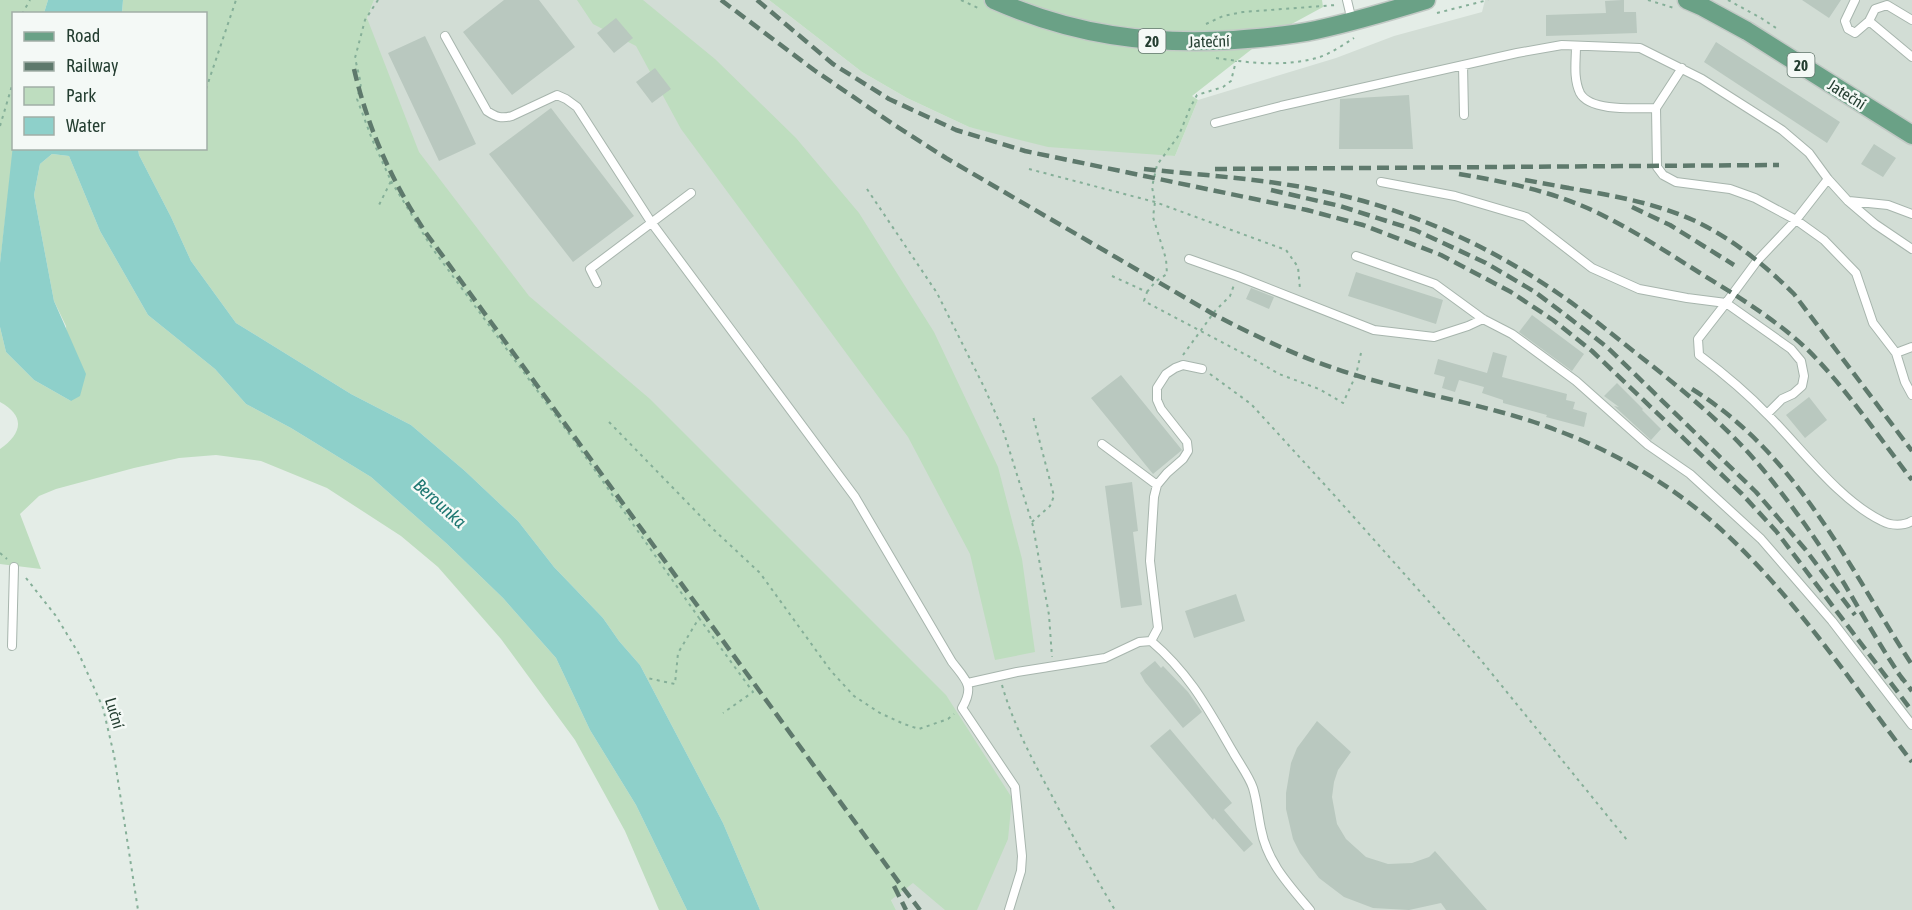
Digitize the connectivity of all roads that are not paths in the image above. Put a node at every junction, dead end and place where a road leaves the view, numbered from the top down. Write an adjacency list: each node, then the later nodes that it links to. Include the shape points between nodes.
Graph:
1 (994, 0): 6 (main road, Jateční / 20, via 1044,20 1149,41 1266,38 1315,30)
2 (1426, 0): 6 (main road, Jateční / 20)
3 (1855, 0): 9 (lane, via 1845,21 1848,29 1855,33)
4 (1882, 0): 7 (lane)
5 (1679, 3): 18 (main road, Jateční / 20, via 1703,6)
6 (1349, 8)
7 (1875, 9): 8 (lane, via 1887,5); 9 (lane)
8 (1912, 20)
9 (1869, 21): 12 (lane)
10 (445, 36): 25 (lane, via 487,111 497,118 512,116 557,95 577,107)
11 (1576, 46): 13 (lane, via 1550,47); 14 (lane, via 1640,48); 15 (lane, via 1575,76 1581,94 1593,104)
12 (1912, 57)
13 (1463, 65): 16 (lane); 17 (lane)
14 (1682, 68): 15 (lane); 19 (lane, via 1782,130 1809,153)
15 (1656, 108): 24 (lane, via 1656,160 1663,175 1676,182 1730,189)
16 (1464, 115)
17 (1215, 123)
18 (1912, 135)
19 (1828, 179): 22 (lane); 24 (lane)
20 (1381, 182): 30 (lane, via 1455,196 1526,217 1592,268 1639,289)
21 (691, 193): 25 (lane)
22 (1848, 201): 23 (lane, via 1888,205); 26 (lane)
23 (1912, 214)
24 (1796, 220): 30 (lane, via 1757,261); 33 (lane, via 1824,240 1856,273 1873,323)
25 (651, 222): 29 (lane, via 590,269); 43 (lane, via 855,497)
26 (1912, 249)
27 (1356, 256): 31 (lane, via 1435,284)
28 (1190, 259): 31 (lane, via 1374,330 1434,337)
29 (597, 283)
30 (1726, 303): 36 (lane, via 1698,339 1699,355); 36 (lane, via 1791,349 1801,361 1802,386)
31 (1483, 319): 44 (lane, via 1512,334 1576,381 1648,445 1690,474 1761,539 1832,621)
32 (1912, 348): 33 (lane)
33 (1896, 353): 35 (lane)
34 (1202, 369): 38 (lane, via 1183,365 1175,368 1157,388 1161,409 1187,442 1188,451)
35 (1912, 395)
36 (1767, 414): 39 (lane, via 1854,502 1883,522 1905,526)
37 (1102, 444): 38 (lane)
38 (1156, 485): 41 (lane, via 1150,561 1158,628)
39 (1912, 521)
40 (14, 567): 42 (lane)
41 (1151, 641): 43 (lane, via 1139,642 1105,658); 46 (lane, via 1189,680 1216,723 1253,786 1271,860)
42 (12, 646)
43 (968, 683): 45 (lane, via 969,696 962,708 1015,787 1022,856)
44 (1912, 724)
45 (1009, 910)
46 (1310, 910)

